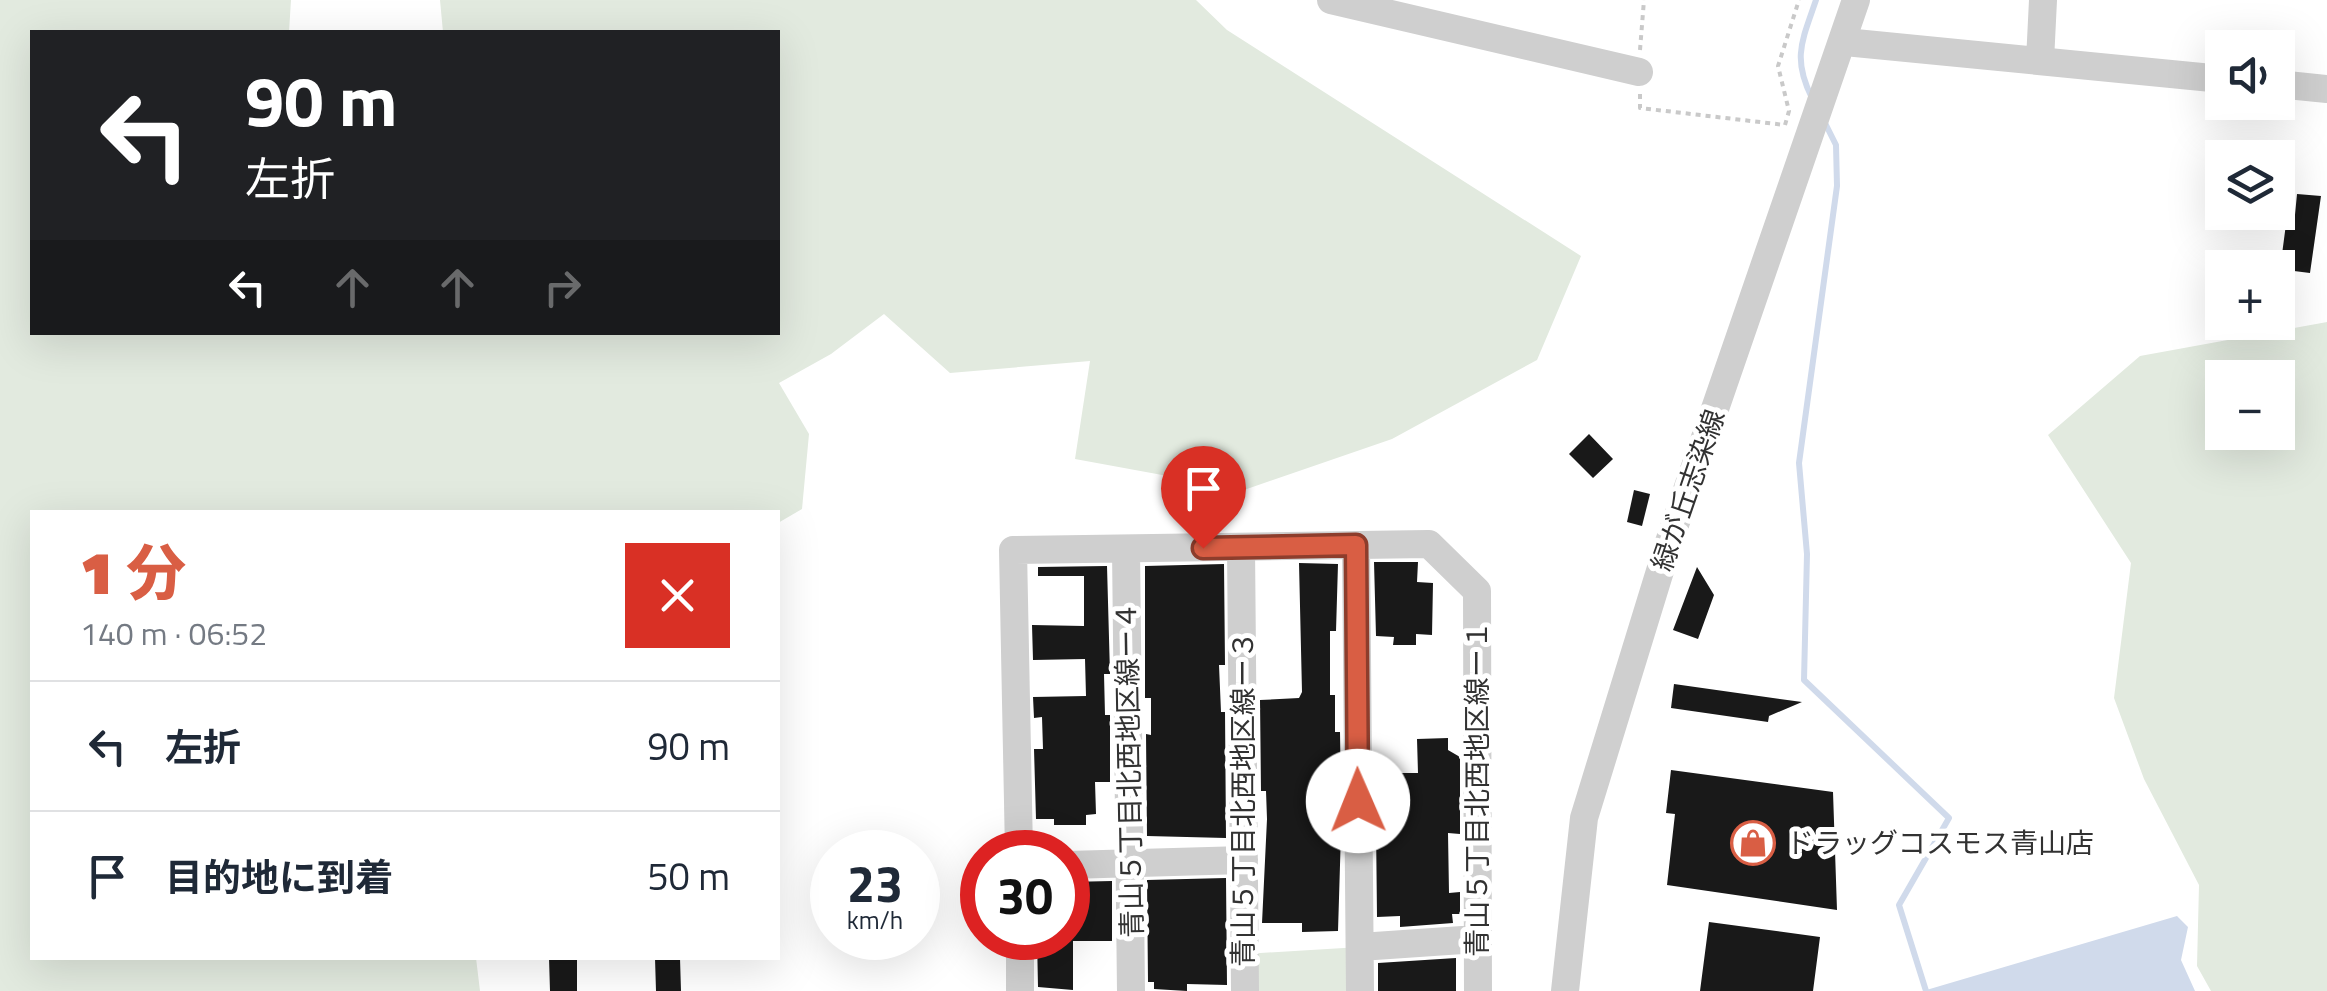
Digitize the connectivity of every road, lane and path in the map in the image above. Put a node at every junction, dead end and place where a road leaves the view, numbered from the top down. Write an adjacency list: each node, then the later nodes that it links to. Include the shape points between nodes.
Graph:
1 (1331, 0): 8 (street)
2 (1644, 0): 8 (path)
3 (1799, 0): 8 (path, via 1778,66 1789,112 1785,125 1640,108)
4 (1856, 0): 6 (street, 緑が丘志染線)
5 (2043, 0): 7 (street)
6 (1845, 42): 7 (street); 27 (street, 緑が丘志染線, via 1668,545 1584,818)
7 (2040, 60): 9 (street)
8 (1639, 72)
9 (2205, 76)
10 (2295, 86): 11 (street)
11 (2327, 89)
12 (1356, 545): 13 (street, 青山５丁目北西地区線ー１); 19 (street, 青山５丁目北西地区線ー１, via 1428,544 1477,591); 20 (street)
13 (1241, 547): 14 (street, 青山５丁目北西地区線ー１); 16 (street, 青山５丁目北西地区線ー３)
14 (1126, 548): 15 (street, 青山５丁目北西地区線ー１, via 1013,550); 17 (street, 青山５丁目北西地区線ー４)
15 (1019, 830)
16 (1244, 860): 17 (street); 24 (street, 青山５丁目北西地区線ー３)
17 (1130, 864): 18 (street); 23 (street, 青山５丁目北西地区線ー４)
18 (1090, 865)
19 (1477, 939): 20 (street); 26 (street, 青山５丁目北西地区線ー１)
20 (1360, 947): 25 (street)
21 (1020, 960): 22 (street)
22 (1020, 991)
23 (1131, 991)
24 (1245, 991)
25 (1360, 991)
26 (1478, 991)
27 (1565, 991)

